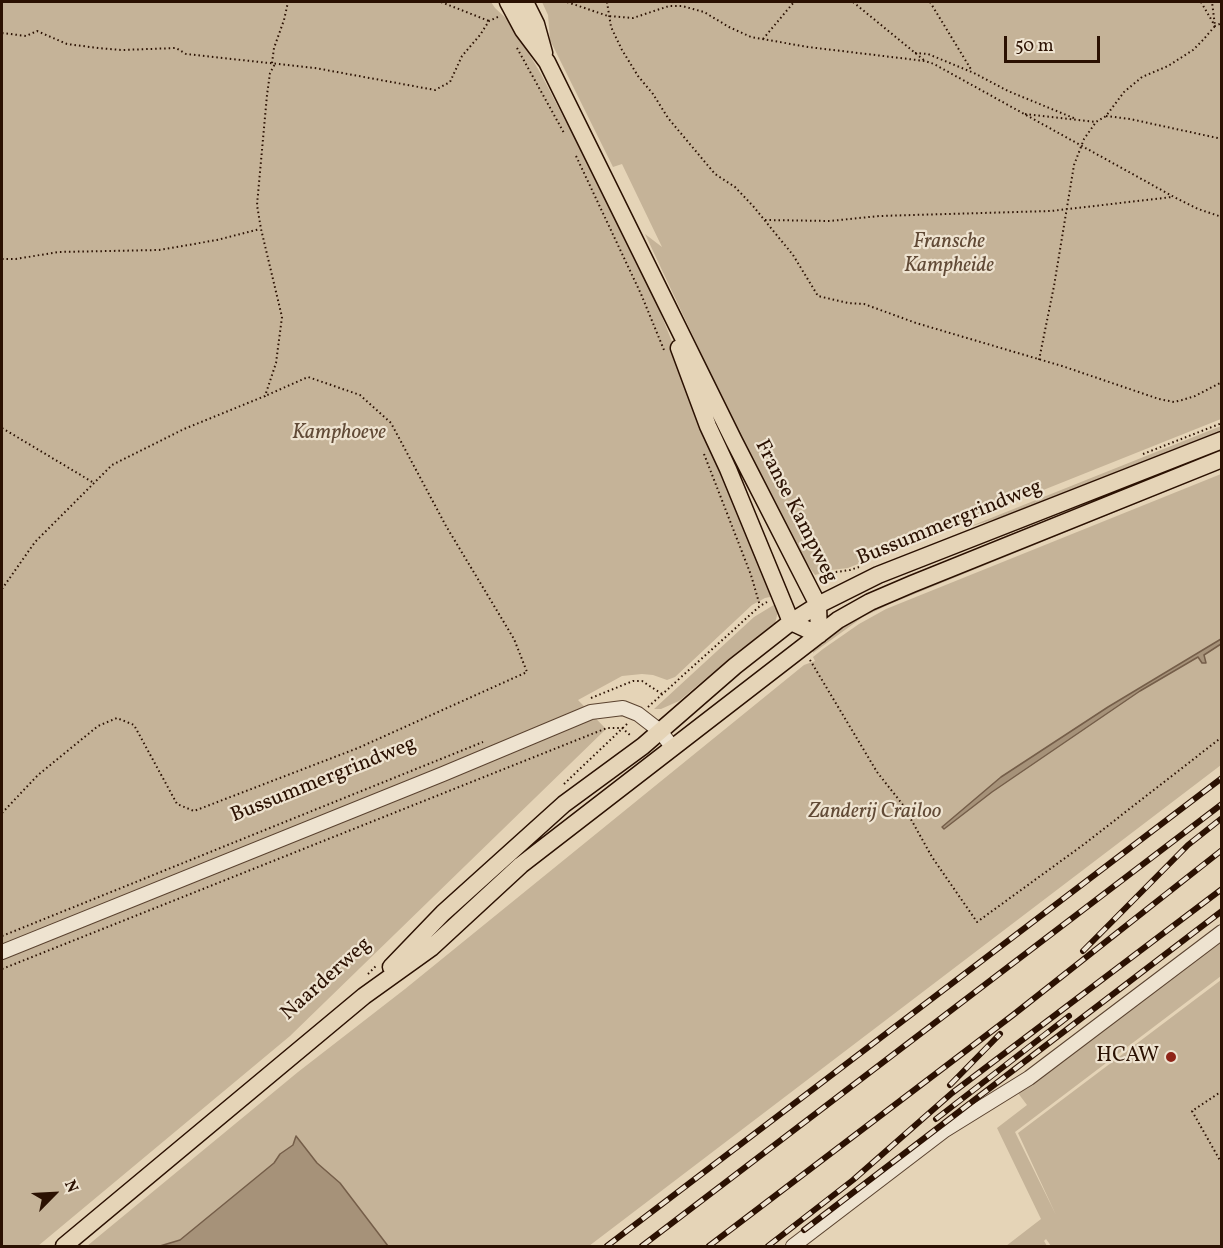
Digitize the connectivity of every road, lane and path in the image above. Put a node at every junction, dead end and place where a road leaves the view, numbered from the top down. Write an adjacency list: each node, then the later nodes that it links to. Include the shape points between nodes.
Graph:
1 (288, 2): 24 (path)
2 (441, 2): 15 (path)
3 (525, 2): 23 (main road, Franse Kampweg)
4 (567, 2): 14 (path)
5 (607, 2): 14 (path)
6 (680, 2): 13 (path)
7 (794, 2): 19 (path)
8 (853, 2): 21 (path)
9 (930, 2): 25 (path)
10 (1201, 2): 17 (path)
11 (1212, 2): 17 (path)
12 (502, 5): 15 (path, via 499,16); 23 (main road, Franse Kampweg)
13 (682, 6): 14 (path, via 669,6 633,18); 19 (path)
14 (608, 16): 37 (path, via 622,50 668,118 715,174 735,188)
15 (489, 21): 24 (path, via 462,56 450,82 435,90)
16 (1221, 23): 17 (path)
17 (1215, 26): 27 (path, via 1192,50 1142,77 1124,92)
18 (2, 33): 24 (path, via 26,36 37,31 67,44 122,50 176,48 186,54)
19 (763, 39): 22 (path)
20 (516, 46): 30 (path)
21 (915, 53): 22 (path); 25 (path, via 928,54)
22 (925, 61): 26 (path)
23 (547, 62): 40 (main road, Franse Kampweg)
24 (273, 63): 38 (path, via 257,205)
25 (974, 72): 28 (path)
26 (1022, 114): 28 (path); 32 (path)
27 (1106, 116): 29 (path); 31 (path)
28 (1082, 122): 29 (path)
29 (1096, 122): 32 (path)
30 (566, 136)
31 (1221, 139)
32 (1081, 146): 34 (path); 35 (path)
33 (576, 156): 41 (path)
34 (1174, 197): 35 (path); 36 (path)
35 (1067, 209): 37 (path, via 830,221); 42 (path)
36 (1221, 217)
37 (765, 220): 42 (path, via 818,296 864,304)
38 (261, 228): 39 (path, via 159,250 58,252); 44 (path, via 282,317 276,363)
39 (2, 259)
40 (647, 266): 51 (main road, Franse Kampweg); 52 (main road, Franse Kampweg, via 708,426)
41 (665, 353)
42 (1039, 360): 43 (path, via 1174,402)
43 (1221, 382)
44 (265, 396): 49 (path, via 184,429 112,465); 61 (path, via 308,377 360,395 391,423 446,526 514,639 527,672 358,748 194,811 177,804 134,725 117,718 98,726 38,775)
45 (2, 428): 49 (path)
46 (1221, 440): 51 (main road, Bussummergrindweg, via 878,575)
47 (702, 449): 55 (path, via 760,606 662,694 642,681 633,681)
48 (1221, 459): 53 (main road, Bussummergrindweg, via 870,602)
49 (94, 483): 50 (path, via 35,542)
50 (2, 589)
51 (818, 605): 52 (main road, Bussummergrindweg); 53 (main road, Franse Kampweg)
52 (791, 622): 53 (main road); 56 (main road, Bussummergrindweg)
53 (819, 635): 54 (main road, Bussummergrindweg)
54 (802, 648): 57 (path, via 877,772 903,805 932,857 977,922 1083,845); 59 (main road, Bussummergrindweg)
55 (585, 700)
56 (660, 731): 59 (street, Bussummergrindweg); 64 (street, Bussummergrindweg, via 639,714 623,708 591,712); 67 (main road, Naarderweg, via 564,804)
57 (1221, 736)
58 (489, 739): 63 (path, Bussummergrindweg)
59 (673, 748): 67 (main road, Naarderweg, via 521,865 431,948)
60 (565, 784): 66 (path, via 622,728 607,728 573,740)
61 (2, 813)
62 (1221, 932): 71 (street, via 1029,1078 945,1130)
63 (2, 936)
64 (2, 952)
65 (378, 964): 67 (path, Naarderweg)
66 (2, 969)
67 (363, 987): 70 (main road, Naarderweg)
68 (1221, 1091): 69 (path, via 1192,1111)
69 (1221, 1164)
70 (64, 1246)
71 (793, 1246)

